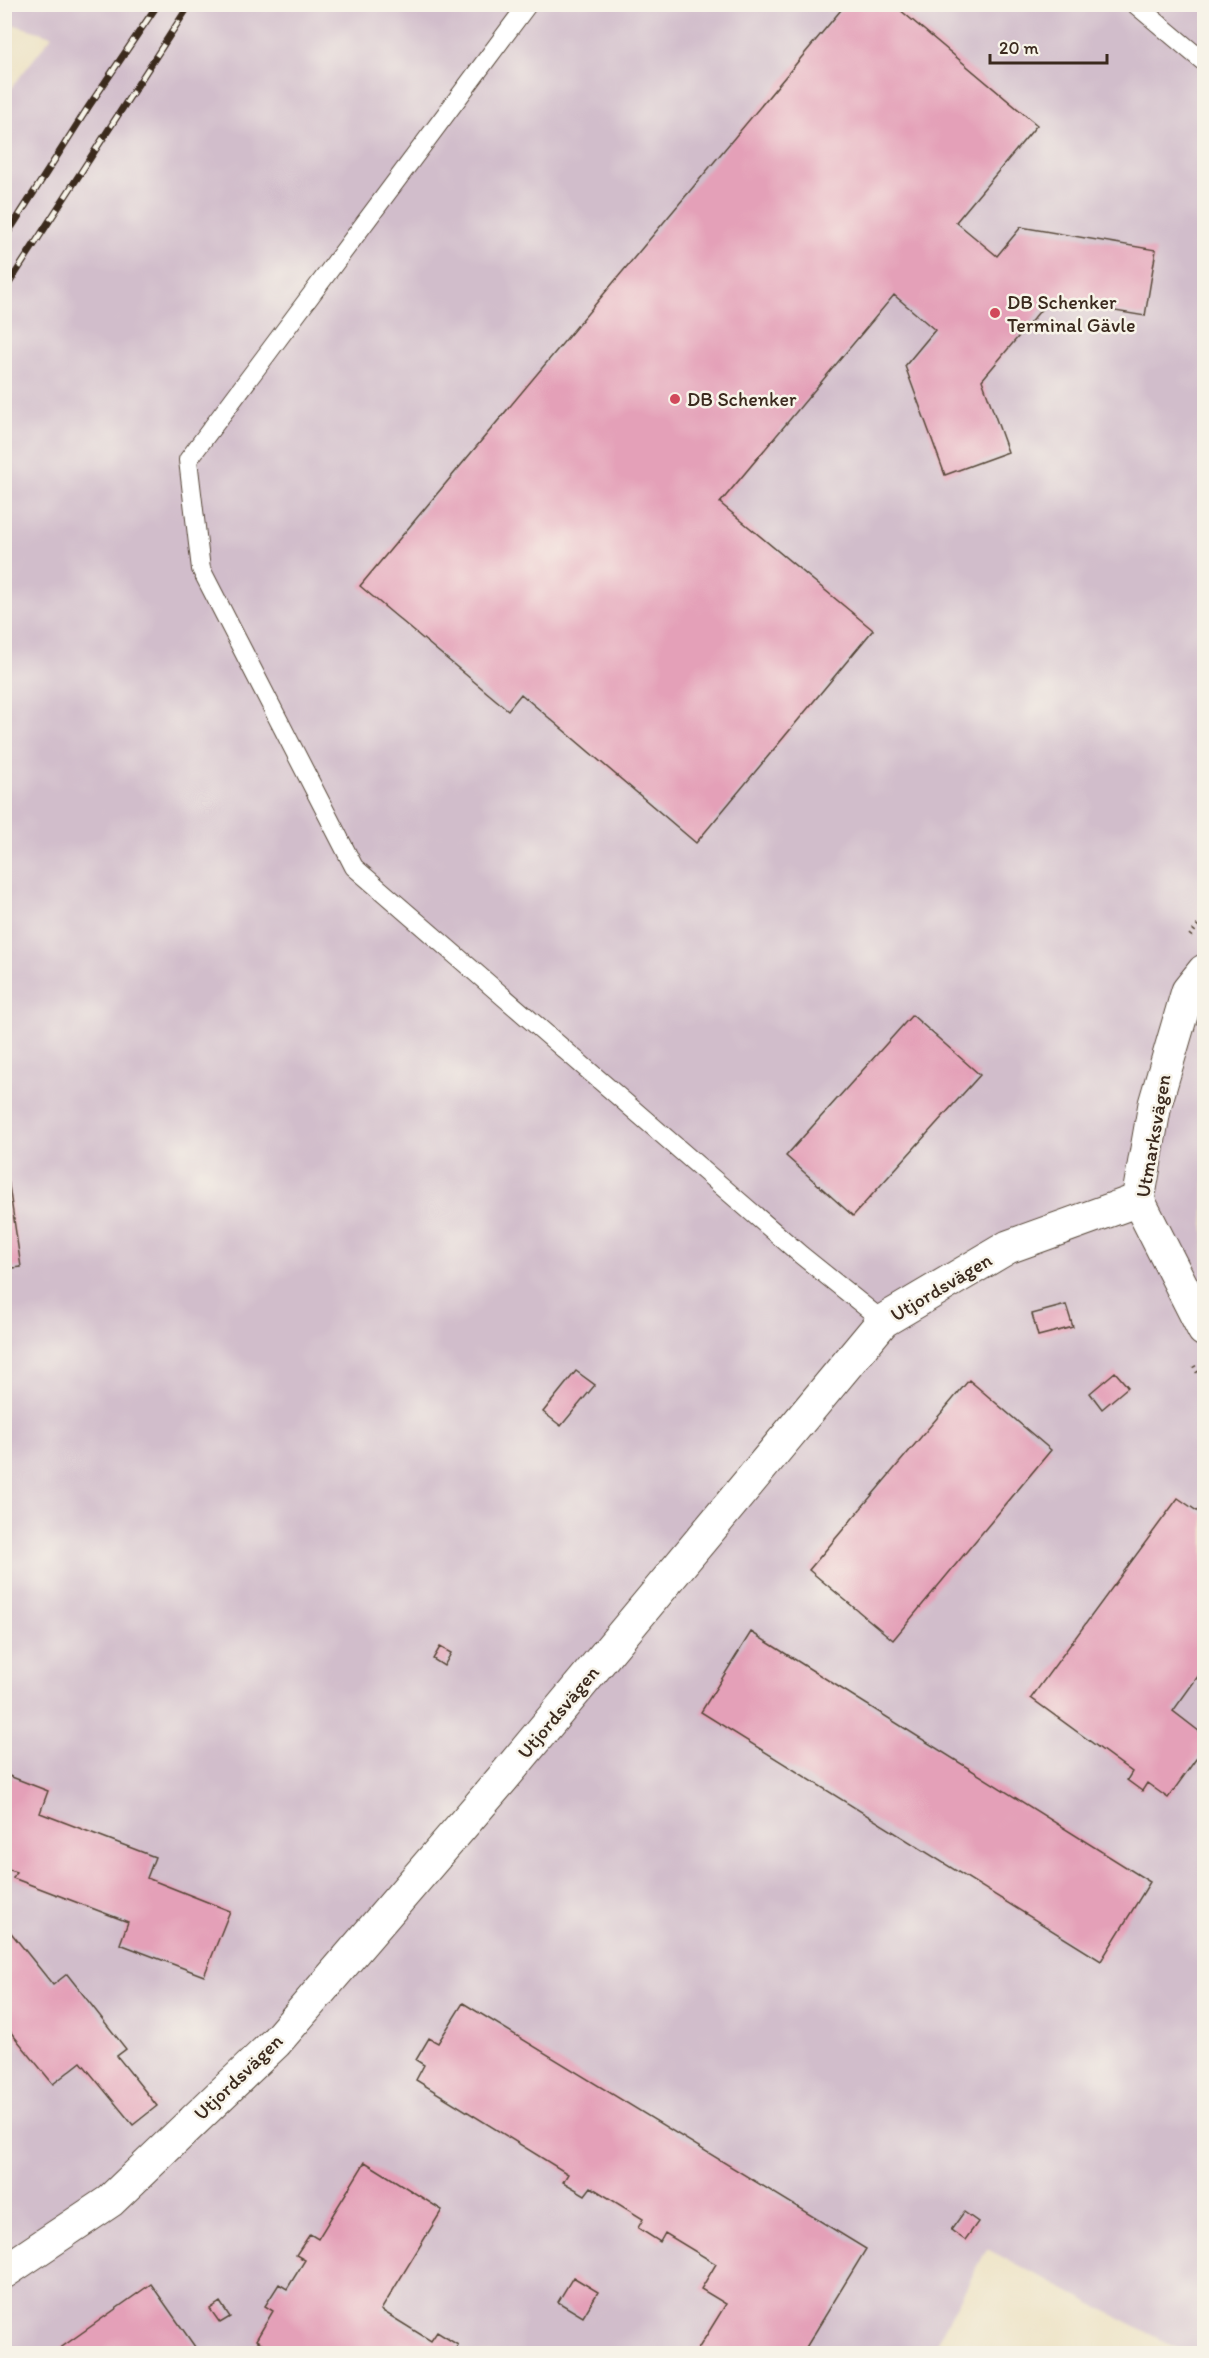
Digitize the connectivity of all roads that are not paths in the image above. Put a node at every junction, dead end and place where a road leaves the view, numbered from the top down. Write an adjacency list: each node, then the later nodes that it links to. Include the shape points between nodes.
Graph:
1 (528, 4): 6 (lane, via 188,460 201,569 354,867 801,1256)
2 (1135, 4): 3 (lane)
3 (1204, 62)
4 (1204, 971): 5 (street, Utmarksvägen, via 1188,991 1155,1104)
5 (1138, 1200): 6 (street, Utjordsvägen, via 1008,1247); 7 (street, Utmarksvägen)
6 (883, 1321): 8 (street, Utjordsvägen, via 503,1779 276,2042 110,2201)
7 (1204, 1330)
8 (4, 2272)

